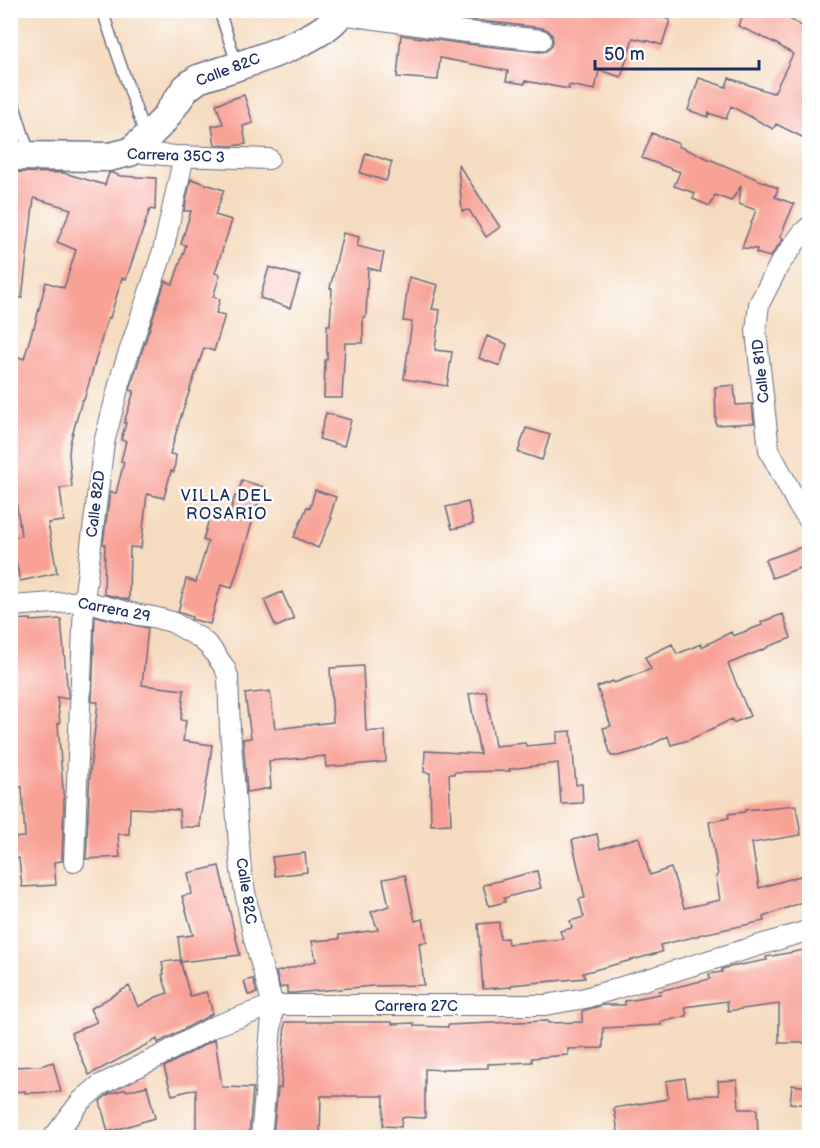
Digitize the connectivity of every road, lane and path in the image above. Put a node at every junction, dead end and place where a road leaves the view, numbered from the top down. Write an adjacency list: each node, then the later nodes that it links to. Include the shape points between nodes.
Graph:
1 (102, 10): 7 (lane)
2 (219, 10): 5 (lane)
3 (342, 12): 4 (street); 5 (street, Calle 82C, via 330,26 311,38)
4 (541, 40)
5 (237, 66): 7 (street, Calle 82C, via 198,79 186,88 163,121)
6 (10, 92): 9 (lane)
7 (138, 145): 8 (street, Carrera 35C 3); 9 (street, Carrera 35C 3, via 109,157)
8 (184, 156): 10 (street, Carrera 35C 3); 13 (street, Calle 82D, via 163,250 122,373 104,443)
9 (20, 157)
10 (269, 159)
11 (810, 226): 12 (street, Calle 81D, via 780,265 759,304 756,331 769,450)
12 (810, 521)
13 (84, 601): 14 (street, Carrera 29); 15 (street, Carrera 29, via 172,622); 16 (street, Calle 82D)
14 (10, 606)
15 (210, 647): 18 (street, Calle 82C, via 228,677 240,871)
16 (74, 862)
17 (810, 930): 18 (street, Carrera 27C, via 585,998 545,1005)
18 (273, 1005): 19 (street, Carrera 27C, via 215,1026 100,1086 81,1101); 20 (street, Calle 82C)
19 (53, 1137)
20 (261, 1137)

